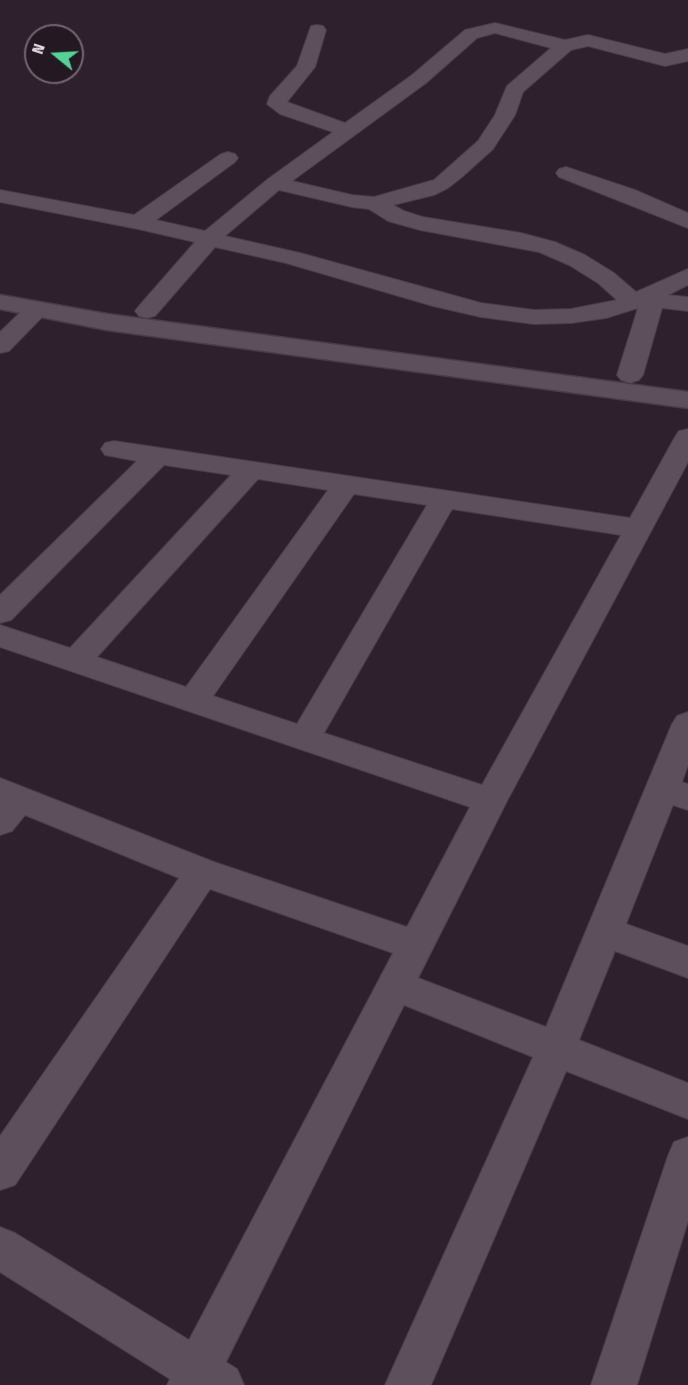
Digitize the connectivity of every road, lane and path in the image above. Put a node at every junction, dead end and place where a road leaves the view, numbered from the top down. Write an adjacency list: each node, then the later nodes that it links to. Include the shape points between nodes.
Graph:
1 (317, 30): 4 (street, via 306,67 277,104)
2 (565, 46): 3 (street, via 588,40 651,58); 4 (street, via 512,31 483,30 471,34 419,79); 9 (street, via 514,90 505,115 486,145 455,173 426,190)
3 (688, 56)
4 (347, 130): 7 (street)
5 (228, 158): 10 (street)
6 (566, 173): 11 (street)
7 (275, 183): 9 (street, via 352,201); 12 (street)
8 (0, 196): 10 (street)
9 (374, 202): 15 (street, via 396,216 420,223 547,247)
10 (138, 222): 12 (street)
11 (688, 222)
12 (210, 240): 15 (street, via 292,258 480,310 534,317 571,316 606,311); 19 (street)
13 (688, 276): 15 (street)
14 (0, 286): 19 (street)
15 (647, 298): 17 (street); 21 (street)
16 (0, 302): 18 (street)
17 (688, 304)
18 (37, 309): 20 (street); 23 (street, via 107,322)
19 (147, 311): 21 (street)
20 (0, 346)
21 (630, 375): 22 (street)
22 (688, 382)
23 (688, 400)
24 (688, 437): 30 (street)
25 (114, 449): 26 (street)
26 (156, 457): 27 (street); 31 (street)
27 (250, 471): 28 (street); 33 (street)
28 (346, 485): 29 (street); 34 (street)
29 (444, 499): 30 (street); 36 (street)
30 (636, 528): 38 (street)
31 (0, 613)
32 (0, 636): 33 (street)
33 (76, 661): 34 (street)
34 (193, 700): 36 (street)
35 (688, 724): 37 (street)
36 (305, 737): 38 (street)
37 (675, 792): 41 (street)
38 (490, 801): 42 (street)
39 (6, 803): 40 (street)
40 (202, 872): 42 (street); 48 (street)
41 (605, 932): 43 (street); 45 (street)
42 (417, 946): 44 (street)
43 (688, 962)
44 (395, 985): 45 (street); 50 (street)
45 (555, 1047): 46 (street); 51 (street)
46 (688, 1101)
47 (688, 1156): 52 (street)
48 (0, 1171)
49 (0, 1248): 50 (street)
50 (203, 1380)
51 (408, 1385)
52 (614, 1385)

